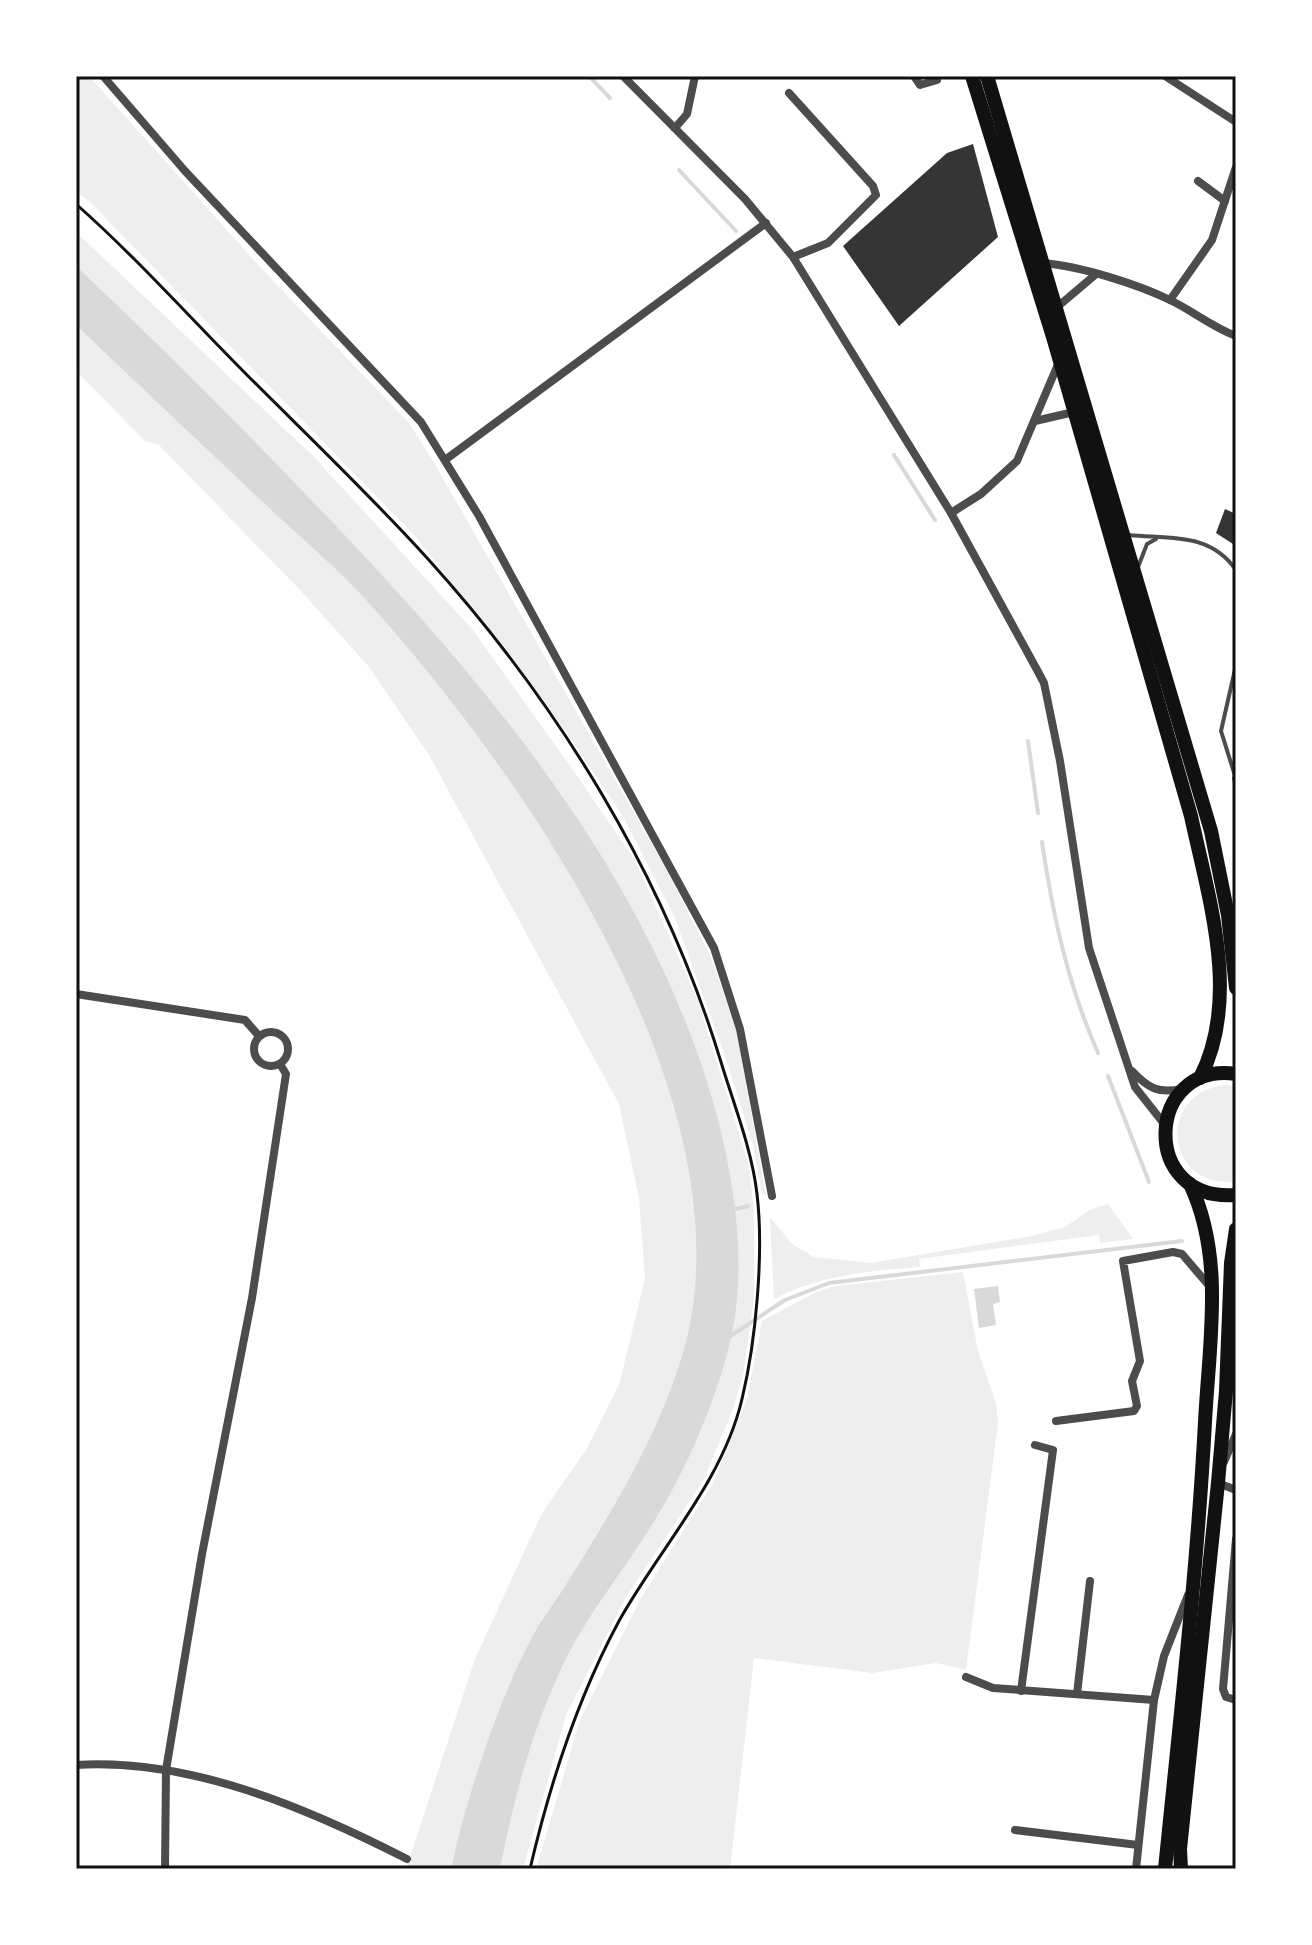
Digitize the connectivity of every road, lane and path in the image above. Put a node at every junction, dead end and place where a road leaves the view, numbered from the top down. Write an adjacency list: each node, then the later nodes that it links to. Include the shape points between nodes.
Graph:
1 (103, 76): 26 (street, via 421,422)
2 (623, 76): 11 (street)
3 (695, 76): 11 (street, via 687,114)
4 (914, 76): 8 (street, via 920,85)
5 (972, 76): 23 (main road)
6 (987, 76): 18 (main road)
7 (1165, 76): 10 (street)
8 (937, 80)
9 (789, 93): 17 (street, via 876,195 828,243)
10 (1236, 122)
11 (675, 128): 16 (street)
12 (1236, 170): 14 (street)
13 (1198, 181): 14 (street)
14 (1225, 201): 20 (street, via 1212,240)
15 (76, 204): 69 (path, via 430,561 532,691 621,822 682,949 746,1144 758,1198 756,1309 742,1402 702,1489 621,1617 592,1678 548,1792)
16 (766, 223): 17 (street); 26 (street)
17 (793, 257): 27 (street)
18 (1043, 263): 19 (street); 21 (main road)
19 (1095, 275): 20 (street); 21 (street)
20 (1170, 300): 22 (street, via 1208,326)
21 (1056, 308): 28 (main road)
22 (1236, 336)
23 (1060, 361): 24 (main road); 25 (street)
24 (1074, 412): 25 (street); 41 (main road, via 1169,734 1205,884 1221,1002 1217,1041)
25 (1035, 421): 27 (street, via 1017,461)
26 (445, 460): 46 (street, via 714,948 740,1029)
27 (951, 513): 39 (street, via 1044,683 1089,948)
28 (1123, 533): 29 (lane); 31 (main road)
29 (1158, 538): 30 (lane, via 1212,546); 31 (lane, via 1140,555)
30 (1236, 570)
31 (1136, 577): 35 (main road, via 1211,831)
32 (1236, 665): 33 (lane, via 1221,731)
33 (1235, 778): 34 (lane)
34 (1236, 789)
35 (1236, 988)
36 (76, 994): 37 (street, via 245,1020)
37 (259, 1036): 38 (street, via 254,1050 258,1059); 38 (street, via 276,1032 286,1040 288,1053)
38 (280, 1064): 64 (street, via 286,1074 252,1298)
39 (1129, 1067): 42 (street, via 1152,1090); 43 (street, via 1135,1087)
40 (1236, 1074): 41 (main road)
41 (1200, 1078): 42 (main road)
42 (1184, 1089): 43 (main road)
43 (1165, 1125): 44 (main road, via 1169,1158)
44 (1190, 1184): 45 (main road, via 1211,1194); 48 (main road, via 1208,1231)
45 (1236, 1195)
46 (772, 1196)
47 (1236, 1229): 49 (main road)
48 (1212, 1288): 50 (street, via 1182,1254 1123,1261 1140,1361 1132,1381 1137,1406 1134,1411); 56 (main road)
49 (1231, 1392): 53 (main road)
50 (1056, 1421)
51 (1236, 1434): 53 (street)
52 (1035, 1445): 59 (street, via 1053,1450)
53 (1218, 1479): 54 (street); 72 (main road)
54 (1236, 1490)
55 (1236, 1539): 62 (street, via 1223,1693)
56 (1194, 1579): 61 (street, via 1164,1656); 71 (main road)
57 (1090, 1581): 60 (street)
58 (966, 1677): 59 (street)
59 (1021, 1691): 60 (street)
60 (1077, 1694): 61 (street)
61 (1154, 1700): 66 (street)
62 (1236, 1700)
63 (76, 1765): 64 (street)
64 (166, 1770): 67 (street, via 231,1785 301,1810); 68 (street)
65 (1015, 1830): 66 (street)
66 (1138, 1845): 70 (street)
67 (407, 1859)
68 (165, 1869)
69 (530, 1869)
70 (1136, 1869)
71 (1165, 1869)
72 (1181, 1869)

